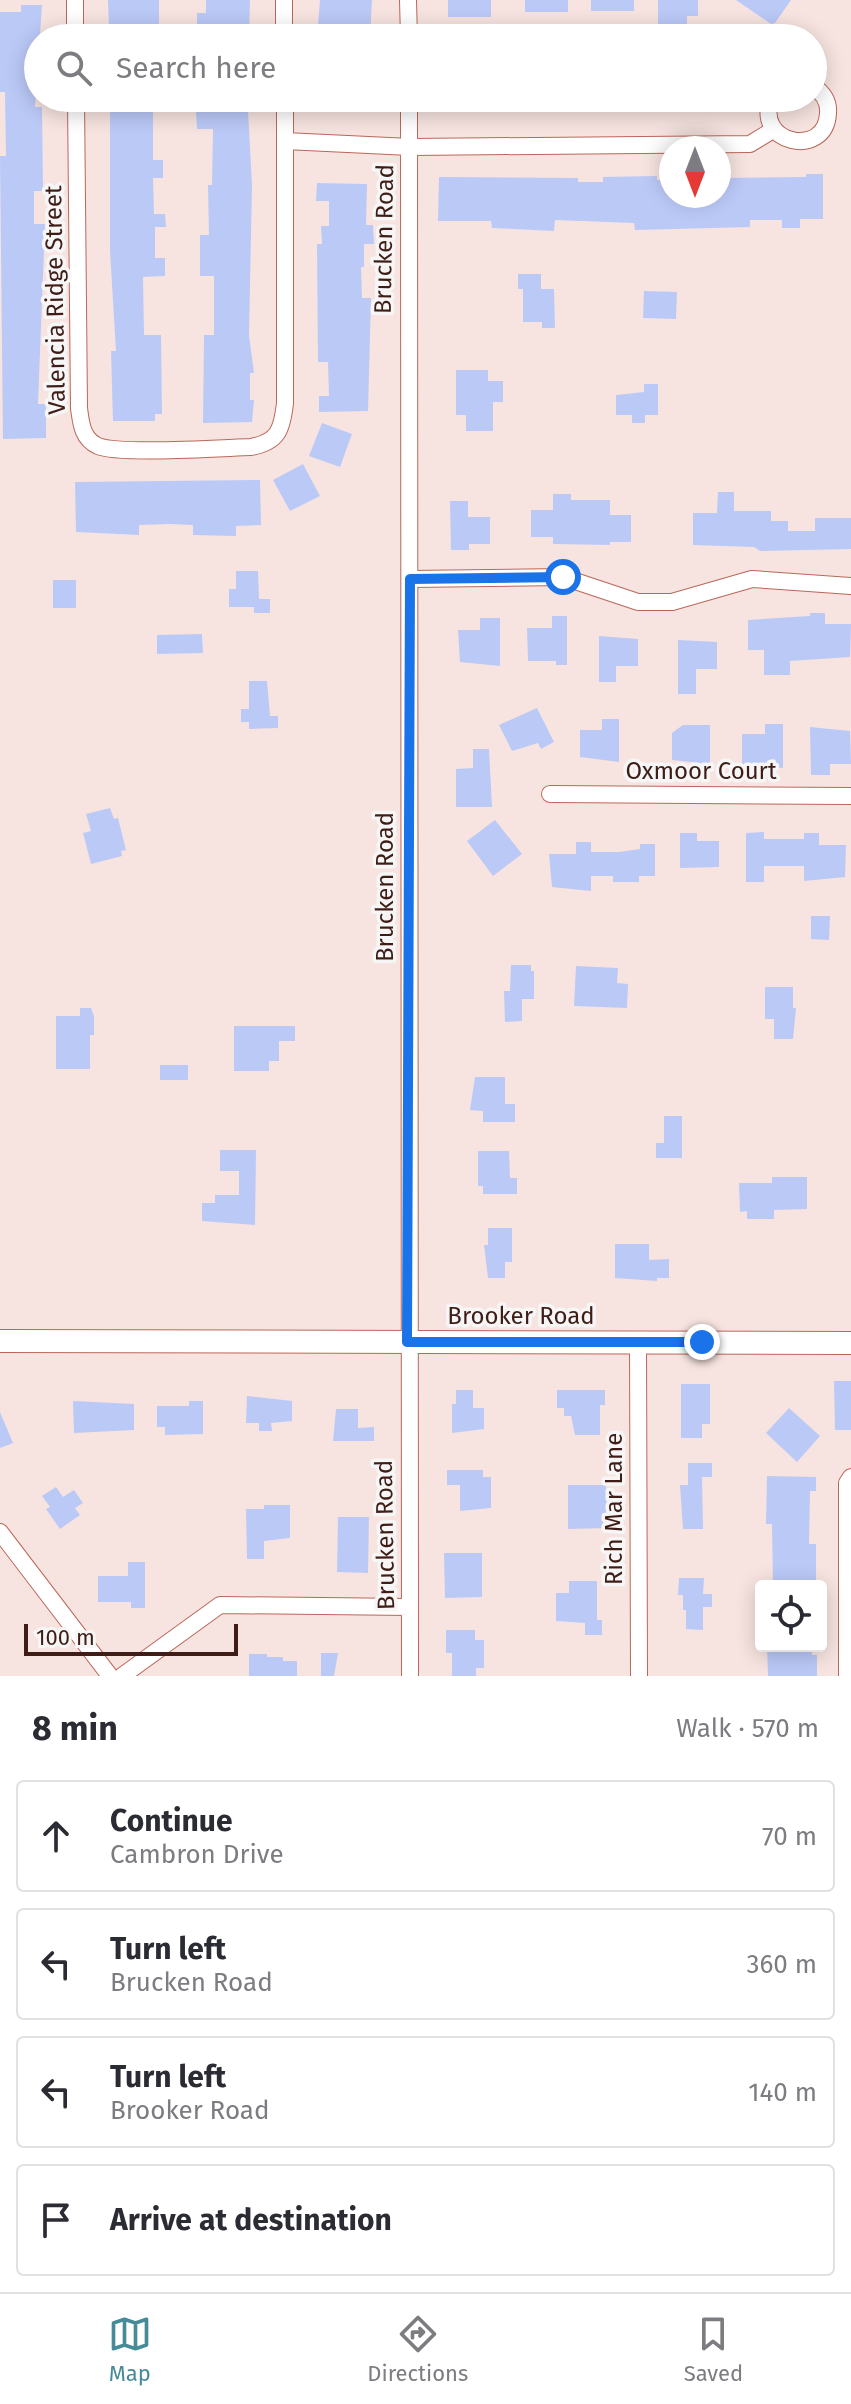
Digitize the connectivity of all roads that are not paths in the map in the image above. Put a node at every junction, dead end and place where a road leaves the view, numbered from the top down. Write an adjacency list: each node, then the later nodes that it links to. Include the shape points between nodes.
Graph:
1 (75, 0): 4 (street)
2 (284, 0): 5 (street)
3 (408, 0): 6 (street)
4 (75, 24)
5 (284, 24)
6 (409, 24)
7 (827, 106): 12 (street, via 819,135 800,143)
8 (76, 112): 13 (street, Valencia Ridge Street, via 79,408 88,439 112,449 251,447 279,435 285,403)
9 (285, 112): 13 (street, Valencia Ridge Street)
10 (409, 112): 14 (street, Brucken Road)
11 (768, 112): 12 (street)
12 (773, 130): 14 (street, via 750,144)
13 (285, 141): 14 (street)
14 (410, 147): 15 (street, Brucken Road)
15 (410, 579): 16 (street, via 563,577 638,602 672,602 752,579); 21 (street, Brucken Road)
16 (851, 586)
17 (550, 794): 18 (street, Oxmoor Court)
18 (851, 796)
19 (0, 1341): 21 (street, Brooker Road)
20 (638, 1341): 21 (street, Brooker Road); 22 (street, Brooker Road); 30 (street, Rich Mar Lane)
21 (407, 1342): 25 (street, Brucken Road)
22 (851, 1343)
23 (851, 1477): 26 (street)
24 (0, 1532): 27 (street)
25 (410, 1607): 28 (street, via 220,1605); 29 (street, Brucken Road)
26 (848, 1654): 31 (street)
27 (110, 1676)
28 (122, 1676)
29 (410, 1676)
30 (639, 1676)
31 (847, 1676)

